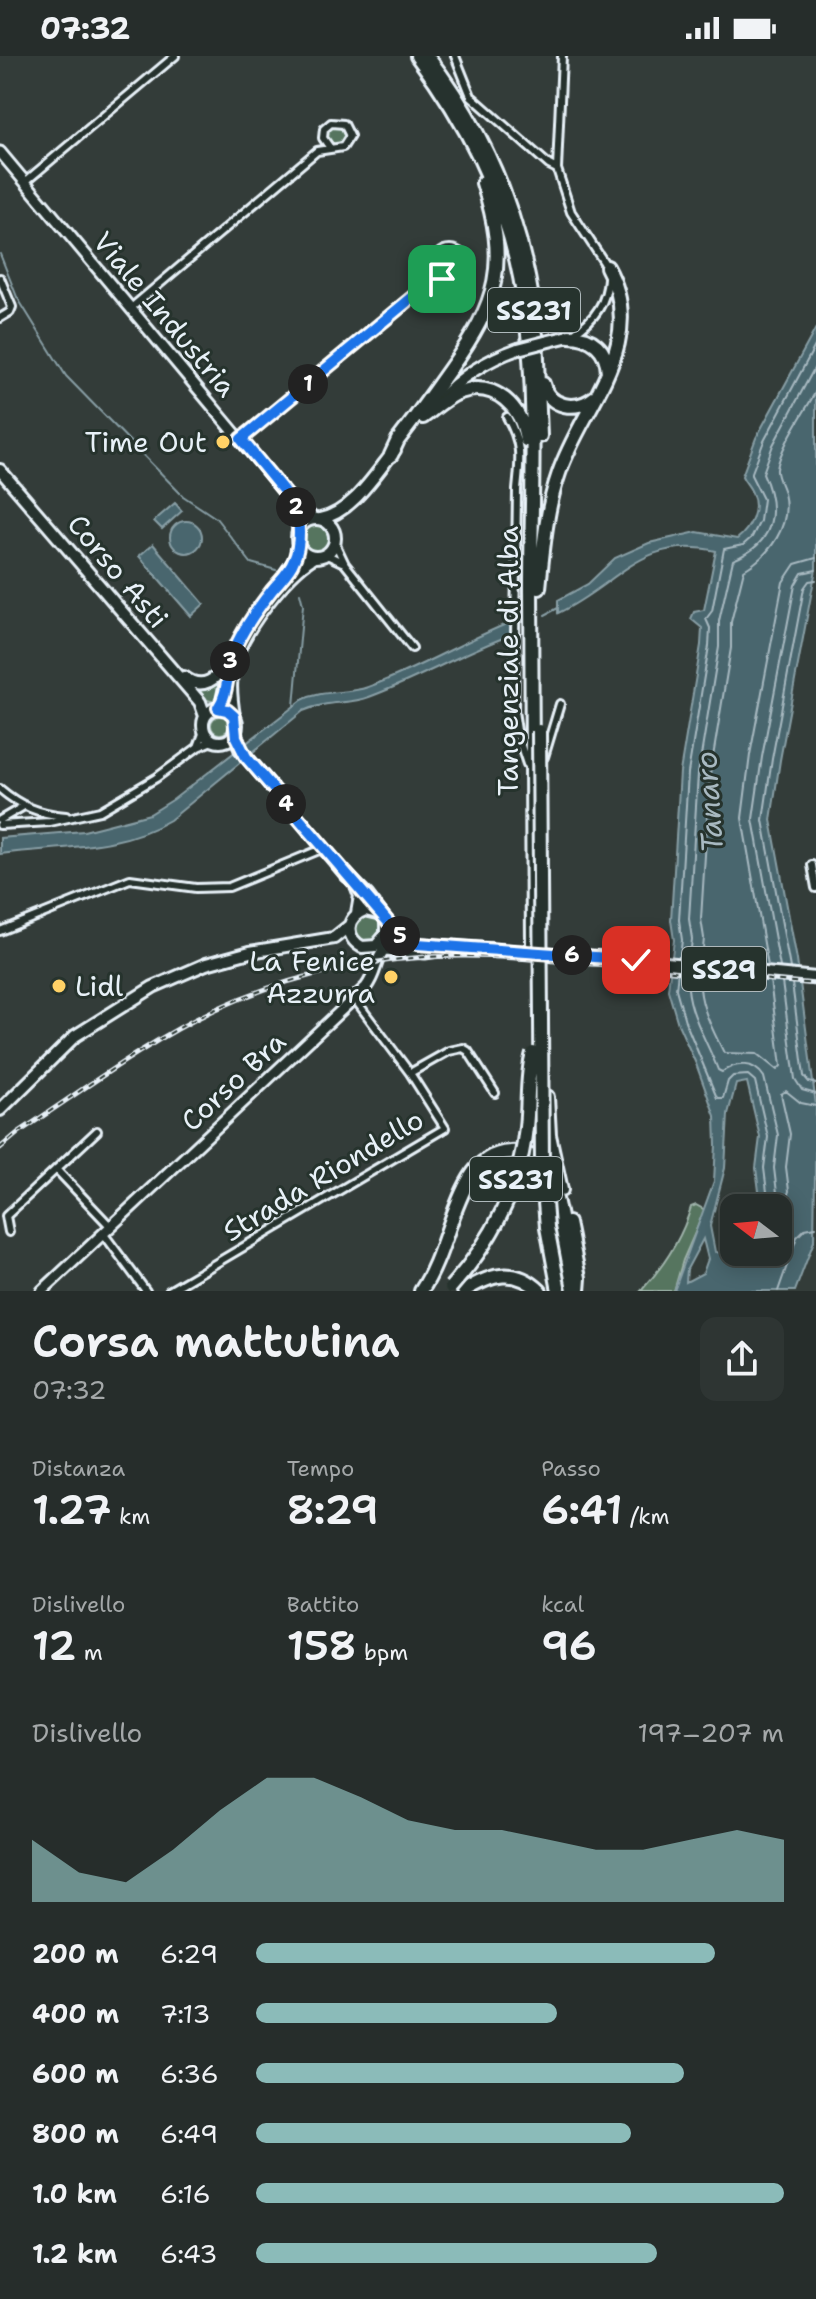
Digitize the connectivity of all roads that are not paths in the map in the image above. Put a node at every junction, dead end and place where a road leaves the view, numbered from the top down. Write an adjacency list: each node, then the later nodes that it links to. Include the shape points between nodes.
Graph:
1 (175, 56): 12 (street)
2 (417, 56): 6 (highway, Tangenziale di Alba / SS231)
3 (427, 56): 19 (highway, Tangenziale di Alba / SS231, via 471,121 499,178 527,268)
4 (455, 56): 11 (street, via 471,96)
5 (562, 56): 11 (street)
6 (439, 86): 25 (highway, via 479,170 497,243 496,270 482,321); 30 (highway, Tangenziale di Alba / SS231, via 490,180 521,281 530,355)
7 (323, 138): 8 (street); 8 (street, via 331,123 347,127 347,144); 9 (street)
8 (330, 148): 9 (street)
9 (317, 151): 16 (street)
10 (0, 152): 12 (street, Viale Industria)
11 (557, 169): 13 (street, via 571,212)
12 (25, 182): 16 (street, Viale Industria)
13 (607, 267): 18 (street, via 601,308); 20 (highway, via 620,304 618,344)
14 (438, 276): 14 (street, via 457,280 466,267 464,257 451,249 441,252 435,261); 24 (street)
15 (0, 278): 17 (street, via 12,307)
16 (131, 308): 24 (street, Viale Industria)
17 (0, 318)
18 (569, 336): 20 (highway, via 599,347); 22 (main road, bridge, via 488,361)
19 (539, 355): 21 (highway, via 544,388 553,400 577,407); 37 (highway, Tangenziale di Alba / SS231)
20 (608, 373): 21 (highway)
21 (600, 392): 37 (highway, via 558,475)
22 (423, 417): 25 (main road); 30 (highway, via 469,390 492,391 510,402 526,437)
23 (507, 417): 70 (street, via 521,453 515,723 527,763)
24 (241, 439): 27 (street, Viale Industria)
25 (391, 455): 28 (main road)
26 (0, 470): 38 (main road, Corso Asti)
27 (295, 505): 29 (street, Viale Industria); 31 (street)
28 (347, 505): 29 (main road); 32 (main road)
29 (317, 519): 31 (main road); 32 (main road, via 330,524)
30 (531, 525): 48 (highway, Tangenziale di Alba / SS231)
31 (298, 531): 33 (main road)
32 (335, 539): 34 (main road); 36 (street)
33 (298, 544): 35 (main road); 40 (main road, via 292,566 249,622)
34 (327, 555): 35 (main road); 36 (street)
35 (314, 557): 45 (main road, via 292,574 240,647 231,679)
36 (345, 564): 39 (street)
37 (539, 588): 48 (highway, Tangenziale di Alba / SS231)
38 (106, 595): 40 (main road, via 121,604 192,683 210,682); 41 (main road, Corso Asti)
39 (412, 648)
40 (229, 663): 43 (main road, via 222,702)
41 (200, 702): 43 (main road); 44 (main road)
42 (560, 704): 71 (street, via 544,754)
43 (216, 708): 44 (main road); 45 (main road)
44 (205, 716): 47 (main road)
45 (234, 716): 46 (main road)
46 (235, 730): 49 (main road, via 230,738); 51 (main road)
47 (204, 731): 49 (main road); 50 (street)
48 (536, 731): 75 (highway, Tangenziale di Alba / SS231)
49 (218, 741): 50 (street); 51 (main road)
50 (198, 747): 54 (street, via 100,811)
51 (241, 750): 57 (main road)
52 (3, 792): 53 (street); 55 (street, via 9,805)
53 (27, 807): 54 (street); 55 (street); 56 (street)
54 (73, 816): 56 (street)
55 (1, 821): 56 (street)
56 (23, 823)
57 (324, 848): 59 (main road); 64 (street, via 229,887 130,879)
58 (812, 865): 60 (street)
59 (343, 871): 61 (main road, via 358,889); 62 (main road)
60 (816, 888)
61 (357, 913): 62 (main road, via 369,910); 63 (main road)
62 (383, 917): 65 (main road, via 386,934); 69 (main road, SS29, via 407,941)
63 (349, 926): 66 (main road, SS29, via 334,938); 67 (main road)
64 (0, 931)
65 (381, 942): 67 (main road, SS29); 68 (main road, SS29)
66 (306, 943): 67 (main road, SS29); 78 (main road, SS29, via 206,964 153,987 75,1036)
67 (360, 945): 72 (street)
68 (451, 949): 69 (main road, SS29); 72 (street, via 388,949)
69 (467, 949): 70 (main road, SS29)
70 (529, 952): 71 (main road, SS29)
71 (545, 953): 73 (main road, SS29)
72 (376, 963): 74 (street, Corso Bra, via 375,976)
73 (814, 978)
74 (354, 998): 76 (street, Strada Riondello); 81 (street, Corso Bra)
75 (537, 1053): 83 (highway, SS231, bridge, via 529,1067 525,1141 510,1197); 89 (highway, Tangenziale di Alba, bridge, via 537,1202); 90 (highway, Tangenziale di Alba, bridge, via 544,1202); 92 (highway, SS231, bridge, via 545,1066 549,1135)
76 (410, 1073): 77 (street, via 463,1048); 86 (street, Strada Riondello, via 445,1128 439,1134)
77 (495, 1093)
78 (0, 1110)
79 (97, 1131): 80 (street)
80 (56, 1169): 81 (street); 82 (street, via 6,1216)
81 (107, 1230): 84 (street, Corso Bra); 85 (street)
82 (9, 1232)
83 (454, 1290): 88 (highway, via 504,1274 522,1277)
84 (42, 1291)
85 (146, 1291)
86 (169, 1291)
87 (421, 1291): 91 (highway, via 476,1169 493,1155 516,1152 536,1158 551,1180)
88 (540, 1291)
89 (552, 1291)
90 (559, 1291)
91 (571, 1291)
92 (578, 1291)

